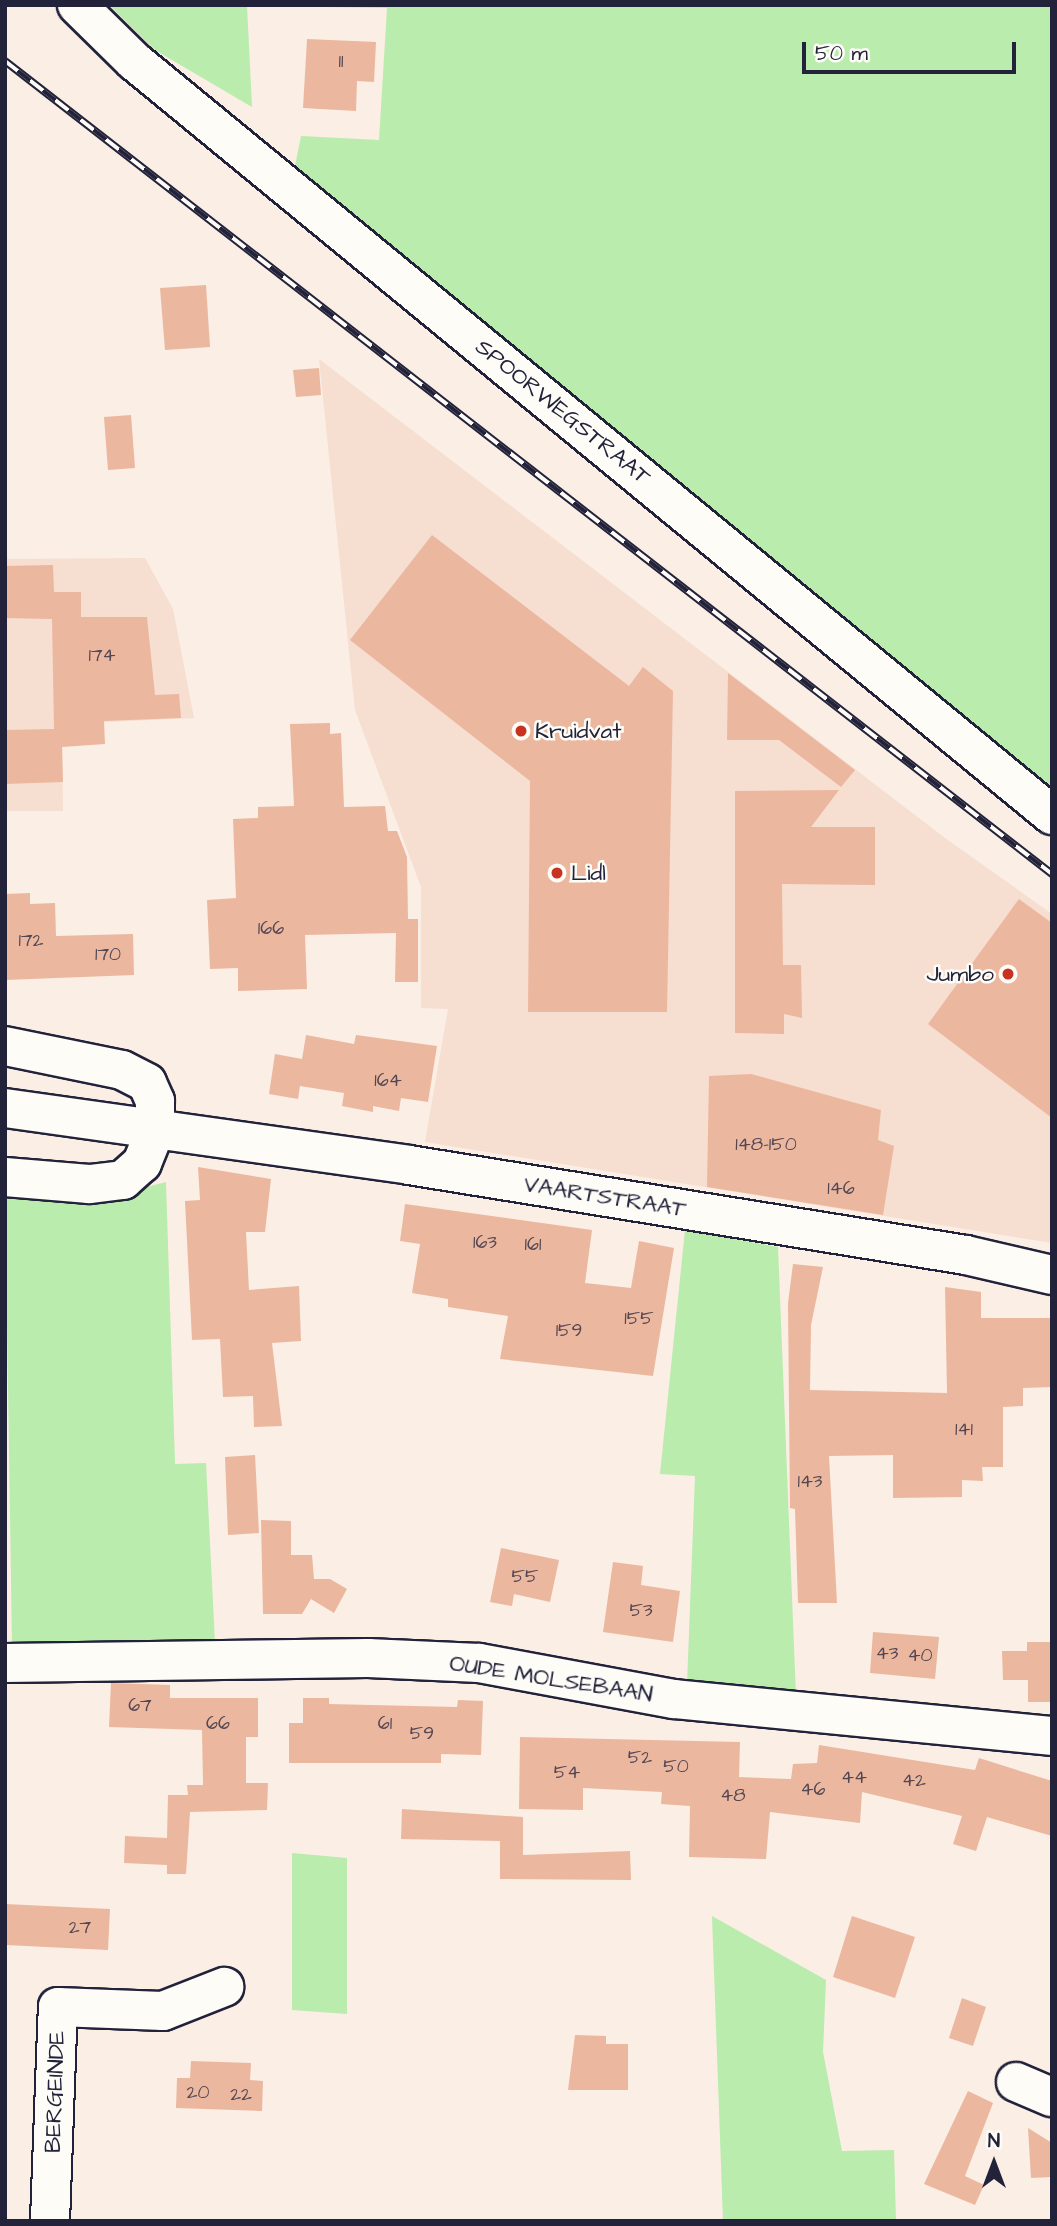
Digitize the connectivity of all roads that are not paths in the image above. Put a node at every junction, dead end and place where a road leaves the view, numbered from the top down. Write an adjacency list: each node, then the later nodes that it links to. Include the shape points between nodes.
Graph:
1 (77, 5): 2 (street, SPOORWEGSTRAAT, via 134,61)
2 (1052, 815)
3 (5, 1046): 5 (street, via 122,1070 147,1083 155,1101)
4 (5, 1108): 5 (street, VAARTSTRAAT)
5 (155, 1131): 6 (street, via 142,1163 123,1180 89,1184); 7 (street, VAARTSTRAAT, via 436,1170 966,1255)
6 (5, 1177)
7 (1052, 1275)
8 (5, 1663): 9 (street, OUDE MOLSEBAAN, via 368,1658 480,1663 674,1699)
9 (1052, 1736)
10 (224, 1987): 13 (street, BERGEINDE, via 163,2011 58,2007)
11 (1016, 2082): 12 (street)
12 (1052, 2097)
13 (50, 2221)

